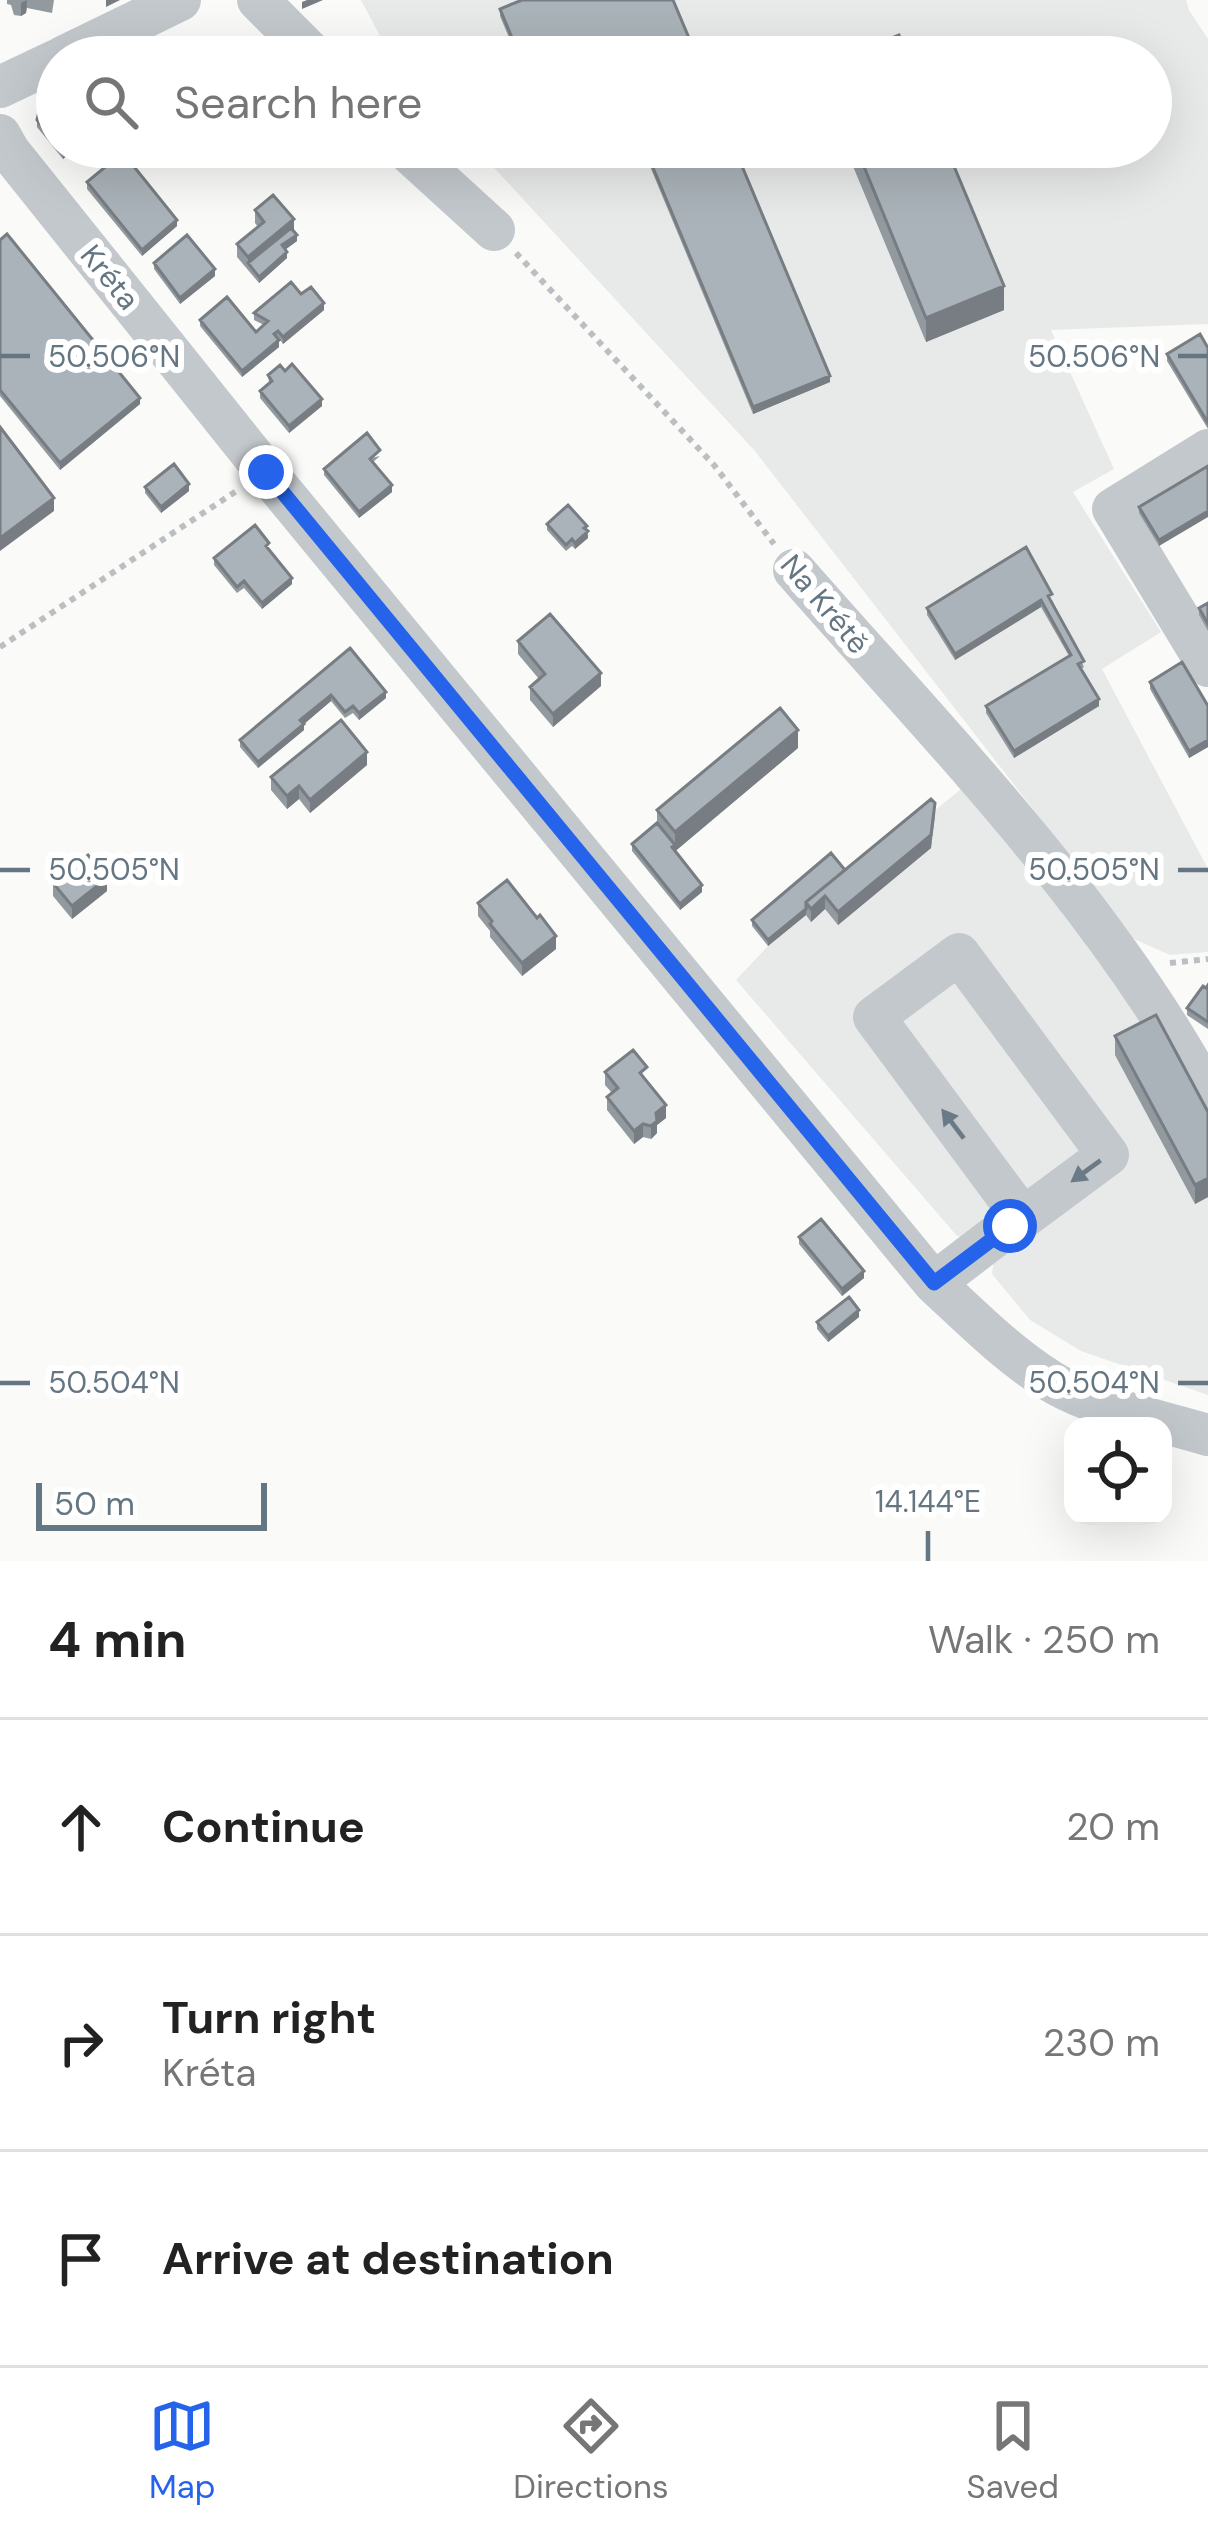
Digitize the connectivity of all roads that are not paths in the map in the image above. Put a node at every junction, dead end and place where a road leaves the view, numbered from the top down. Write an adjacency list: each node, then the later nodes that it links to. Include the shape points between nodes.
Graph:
1 (180, 0): 3 (street)
2 (258, 0): 4 (street)
3 (106, 36)
4 (293, 36)
5 (36, 70): 6 (street)
6 (0, 87)
7 (0, 135): 15 (street, Kréta, via 266,472)
8 (426, 168): 9 (street)
9 (494, 230)
10 (1208, 450): 12 (street, via 1112,509)
11 (794, 570): 13 (street, Na Krétě, via 1067,882)
12 (1208, 666)
13 (1208, 1095)
14 (1023, 1218): 14 (street, one-way to 14, via 874,1017 959,954 1108,1155); 15 (street)
15 (934, 1283): 16 (street, Kréta, via 1053,1383)
16 (1208, 1435)

